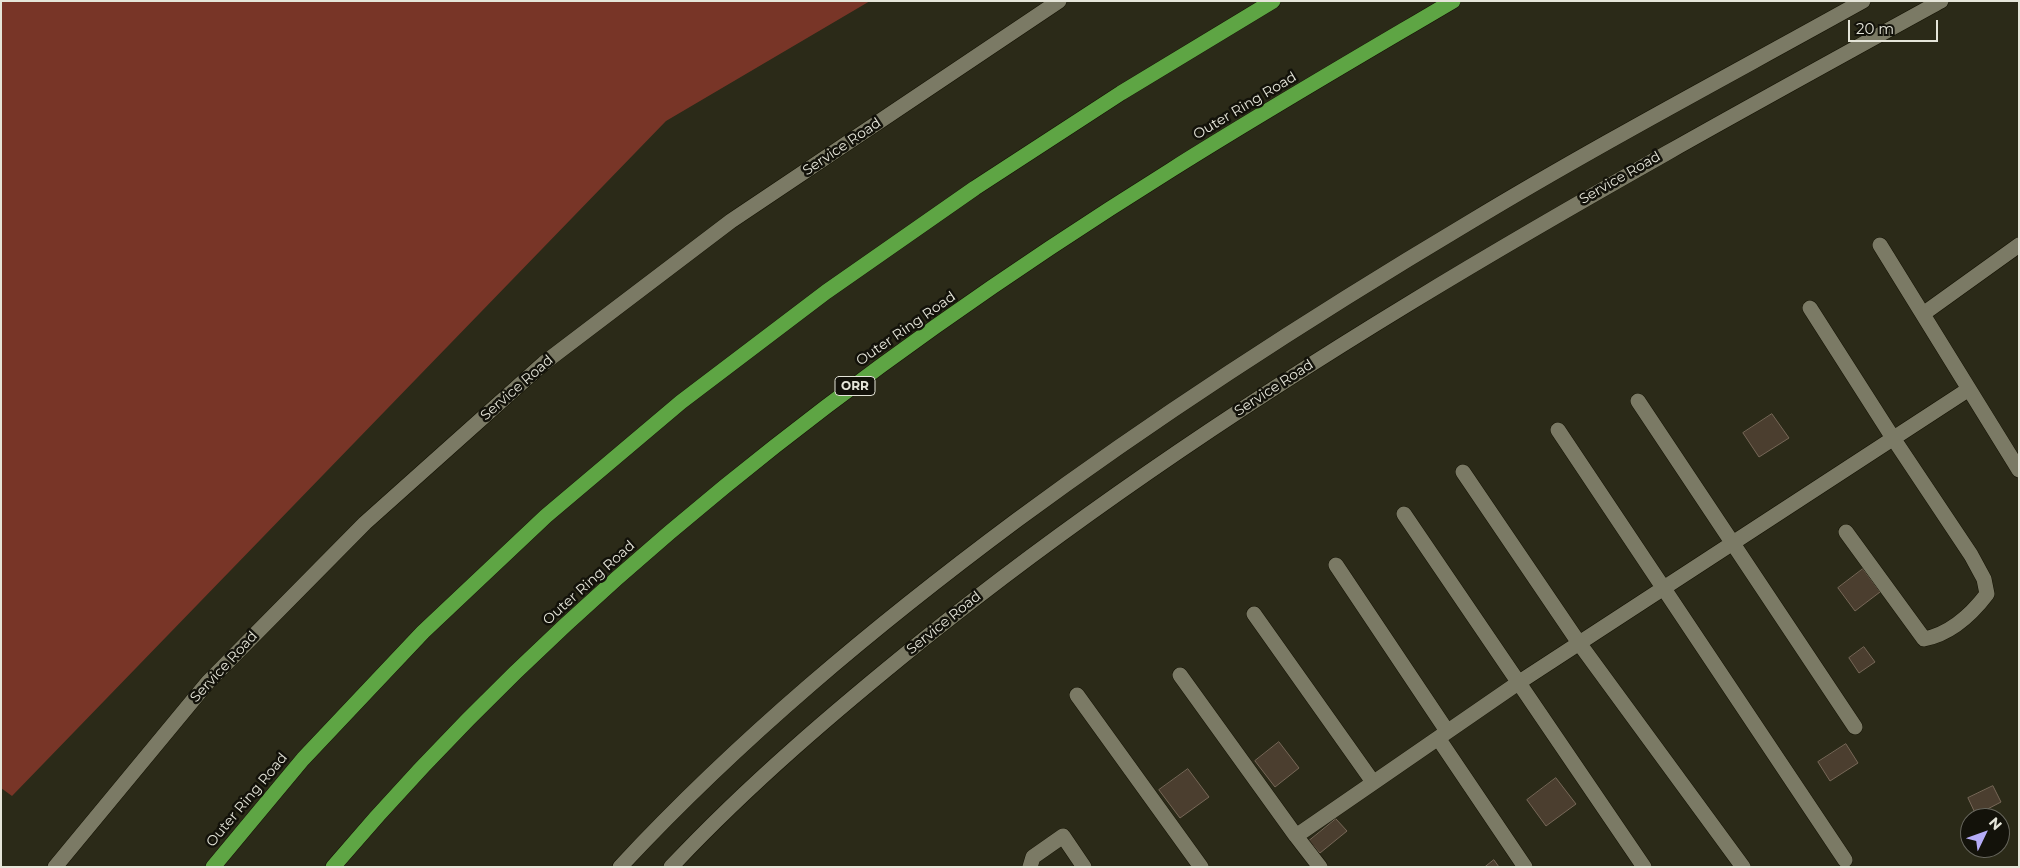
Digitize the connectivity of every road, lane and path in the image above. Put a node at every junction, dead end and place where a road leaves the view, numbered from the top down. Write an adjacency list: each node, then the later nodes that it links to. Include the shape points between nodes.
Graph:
1 (1060, 1): 31 (street, Service Road, via 731,221 544,363 365,523 208,682)
2 (1273, 1): 32 (highway, Outer Ring Road, via 1121,93 975,188 826,292 681,402 546,516 423,632 303,759)
3 (1453, 1): 33 (highway, Outer Ring Road / ORR, via 1169,171 1028,263 881,365 740,473 610,584 490,696)
4 (1863, 1): 34 (street, via 1472,220 1174,408 961,562 873,632 726,760)
5 (1941, 1): 35 (street, Service Road, via 1490,253 1213,428 992,585 896,662 751,787)
6 (1880, 245): 9 (street)
7 (2019, 245): 9 (street)
8 (1810, 308): 13 (street)
9 (1923, 314): 10 (street)
10 (1969, 389): 13 (street); 14 (street)
11 (1638, 401): 18 (street)
12 (1558, 430): 20 (street)
13 (1893, 438): 17 (street, via 1971,555 1984,578 1987,594 1973,612 1938,636 1924,639); 18 (street)
14 (2019, 470)
15 (1463, 472): 22 (street)
16 (1404, 514): 24 (street)
17 (1846, 532)
18 (1732, 543): 20 (street); 26 (street)
19 (1336, 565): 27 (street)
20 (1664, 587): 22 (street); 30 (street)
21 (1254, 614): 28 (street)
22 (1579, 643): 24 (street); 42 (street)
23 (1180, 675): 29 (street)
24 (1518, 683): 27 (street); 41 (street)
25 (1077, 695): 38 (street)
26 (1855, 727)
27 (1443, 735): 28 (street); 40 (street)
28 (1374, 782): 29 (street)
29 (1296, 836): 39 (street)
30 (1845, 860)
31 (55, 867)
32 (213, 867)
33 (333, 867)
34 (620, 867)
35 (670, 867)
36 (1030, 867): 37 (street, via 1033,857 1063,836)
37 (1084, 867)
38 (1201, 867)
39 (1320, 867)
40 (1525, 867)
41 (1644, 867)
42 (1743, 867)

